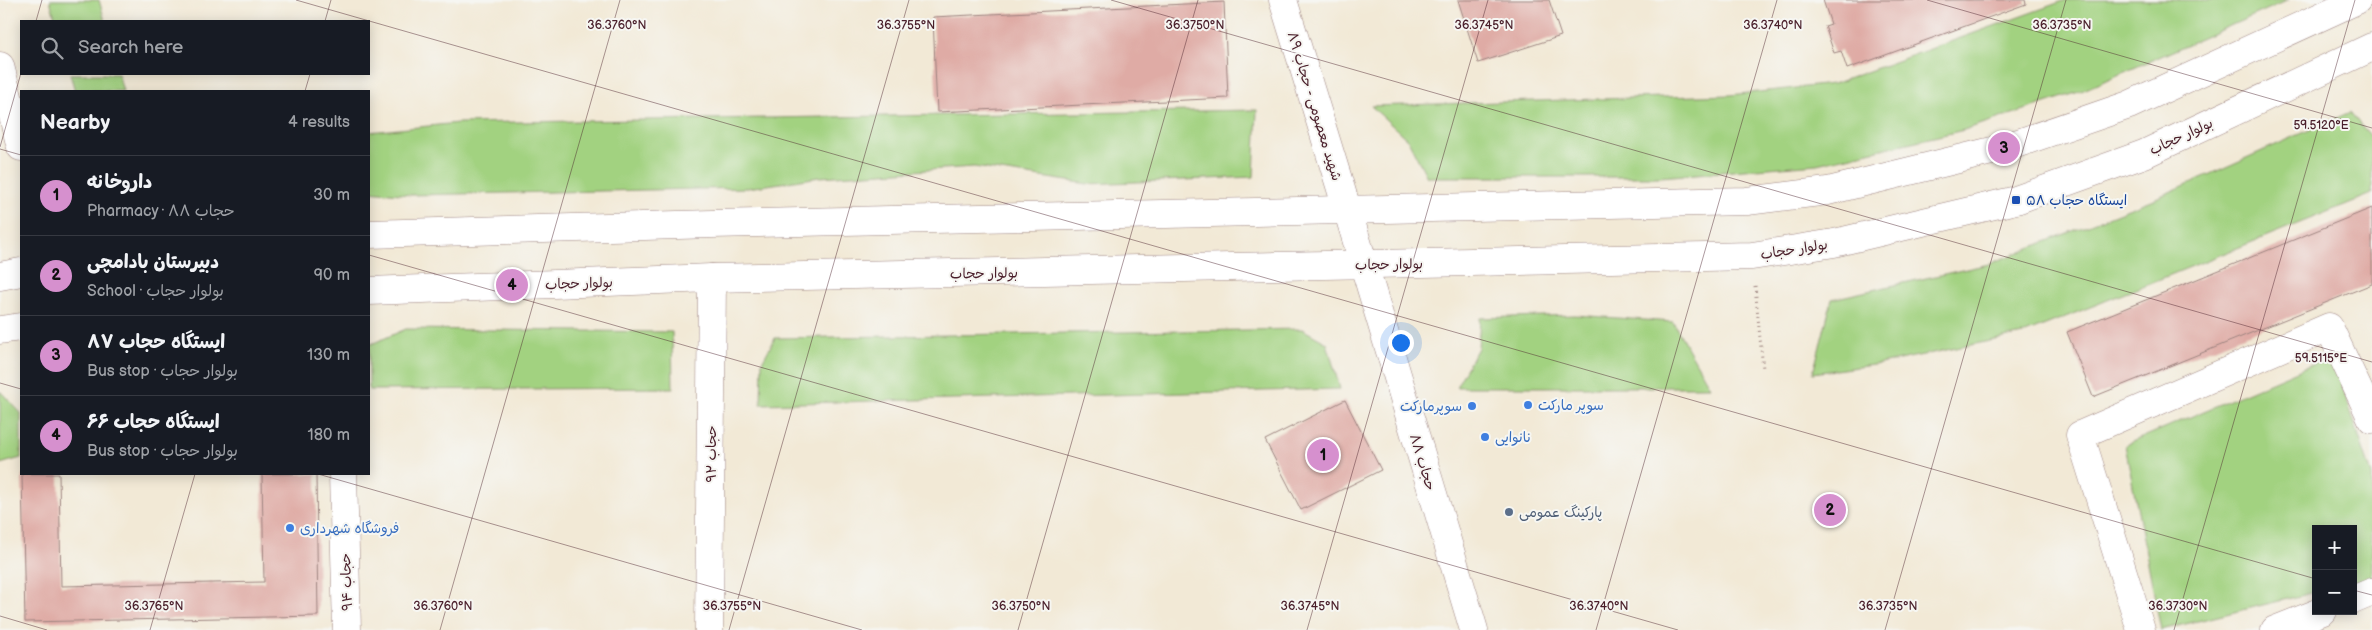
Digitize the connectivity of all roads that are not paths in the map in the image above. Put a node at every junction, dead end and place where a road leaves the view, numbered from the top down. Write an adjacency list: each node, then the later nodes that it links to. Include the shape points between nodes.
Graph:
1 (1283, 0): 6 (main road, شهید معصومی - حجاب ۸۹)
2 (2358, 0): 6 (main road, via 2129,105 2004,148 1828,191 1747,201)
3 (2372, 47): 8 (main road, بولوار حجاب, via 2144,154 2016,200 1834,243 1752,256)
4 (0, 66): 5 (main road)
5 (20, 143)
6 (1348, 212): 7 (main road); 8 (main road, شهید معصومی - حجاب ۸۹)
7 (370, 234)
8 (1364, 265): 11 (main road, بولوار حجاب); 22 (main road, حجاب ۸۸)
9 (20, 272): 10 (main road)
10 (0, 276)
11 (712, 278): 12 (main road, بولوار حجاب); 21 (main road, حجاب ۹۲)
12 (370, 291)
13 (20, 327): 14 (main road)
14 (0, 330)
15 (2372, 419): 23 (main road, via 2329,327 2080,435)
16 (343, 475): 20 (main road, حجاب ۹۴)
17 (2372, 592): 18 (main road)
18 (2357, 598)
19 (2313, 615): 24 (main road)
20 (347, 630)
21 (709, 630)
22 (1474, 630)
23 (2141, 630)
24 (2275, 630)

